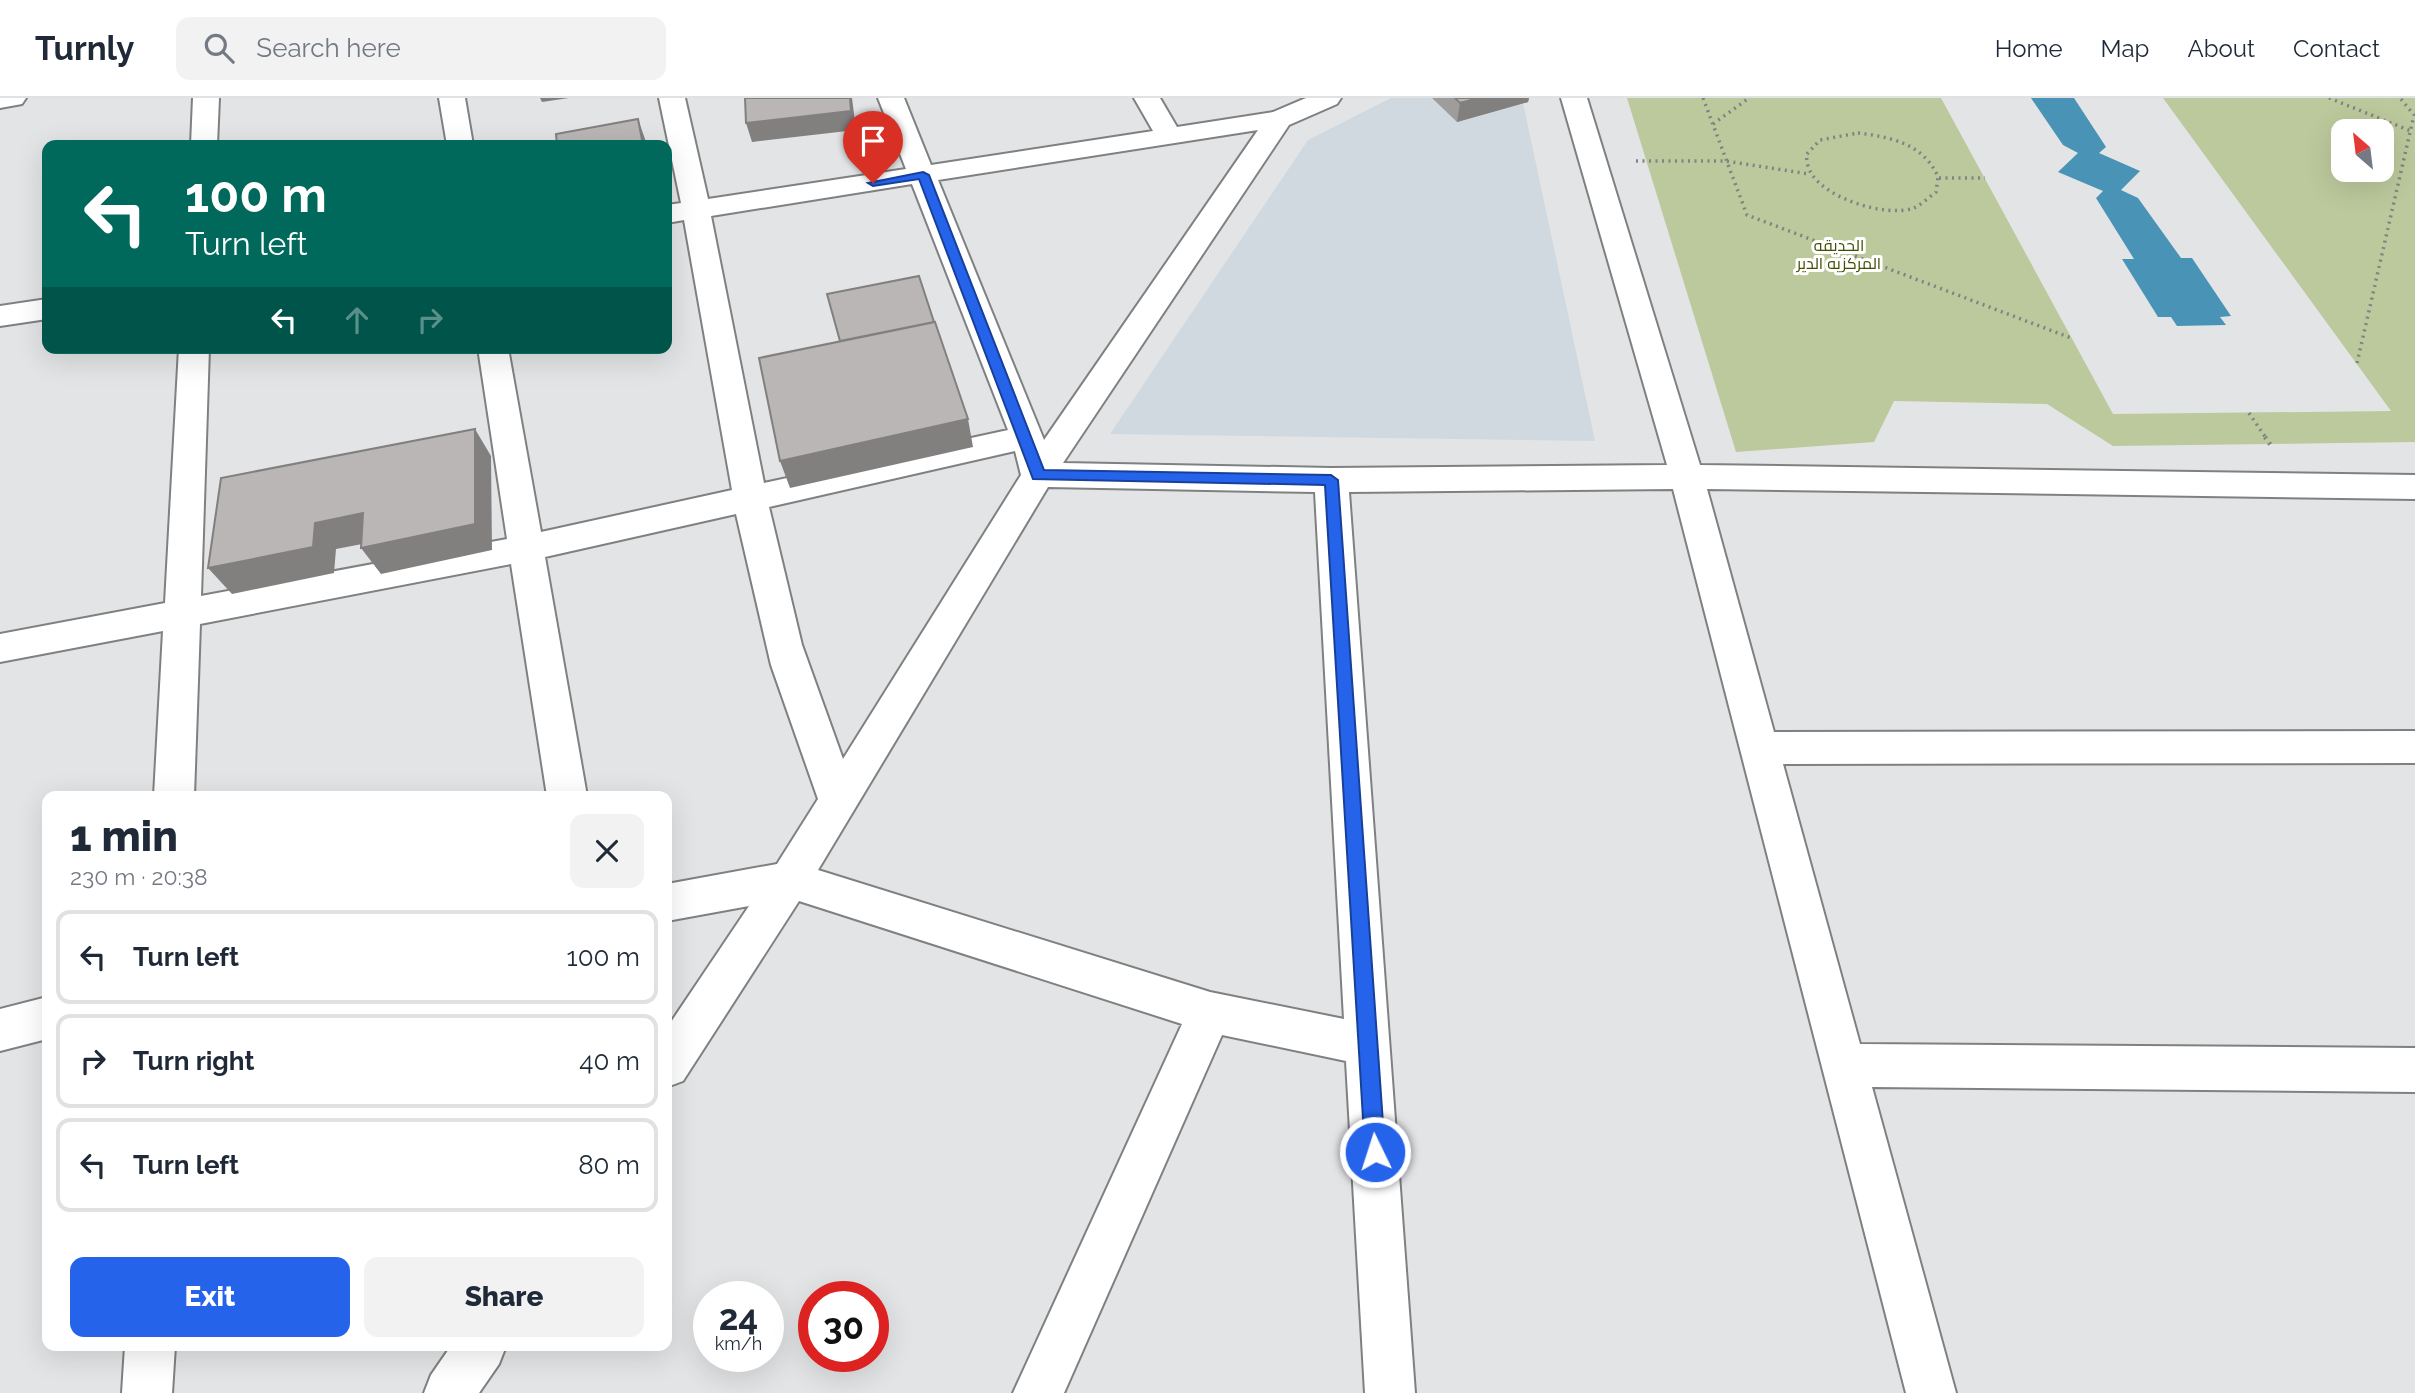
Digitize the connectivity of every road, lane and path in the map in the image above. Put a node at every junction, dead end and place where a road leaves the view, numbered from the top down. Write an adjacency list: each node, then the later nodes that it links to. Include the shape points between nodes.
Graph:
1 (13, 98): 13 (street)
2 (206, 98): 18 (street)
3 (452, 98): 19 (street)
4 (672, 98): 26 (street)
5 (891, 98): 23 (street)
6 (1147, 98): 17 (street)
7 (1328, 98): 14 (street)
8 (1574, 98): 20 (street)
9 (1703, 98): 15 (path)
10 (1749, 98): 15 (path)
11 (2329, 98): 16 (path)
12 (2400, 98): 16 (path, via 2414,115)
13 (0, 100)
14 (1279, 119): 17 (street); 35 (street)
15 (1713, 124): 21 (path)
16 (2411, 131): 33 (path)
17 (1169, 136): 23 (street)
18 (204, 140)
19 (459, 140)
20 (1591, 160): 21 (path); 36 (street)
21 (1726, 161): 22 (path); 30 (path, via 1747,215)
22 (1809, 174): 24 (path, via 1834,196 1865,206 1897,209 1930,199); 24 (path, via 1805,161 1809,149 1837,134 1858,133 1911,147 1933,164)
23 (923, 175): 26 (street); 34 (street)
24 (1939, 178): 25 (path)
25 (1985, 178)
26 (699, 209): 27 (street); 39 (street)
27 (672, 213)
28 (42, 310): 29 (street)
29 (0, 316)
30 (2071, 338)
31 (194, 354): 41 (street)
32 (494, 354): 40 (street)
33 (2357, 363)
34 (1027, 437): 35 (street); 39 (street)
35 (1038, 475): 37 (street); 47 (street)
36 (1687, 477): 37 (street); 38 (street); 44 (street)
37 (1331, 480): 53 (street)
38 (2415, 487)
39 (752, 499): 40 (street); 47 (street, via 784,647)
40 (527, 548): 41 (street); 46 (street)
41 (182, 614): 42 (street); 45 (street)
42 (0, 648)
43 (2415, 747): 44 (street)
44 (1759, 748): 55 (street)
45 (174, 791)
46 (567, 791)
47 (839, 801): 48 (street)
48 (790, 880): 49 (street); 50 (street); 54 (street)
49 (672, 901)
50 (1210, 1012): 53 (street); 61 (street)
51 (42, 1019): 52 (street)
52 (0, 1030)
53 (1368, 1045): 62 (street)
54 (672, 1058)
55 (1843, 1065): 56 (street); 63 (street)
56 (2415, 1070)
57 (150, 1351): 59 (street)
58 (478, 1351): 60 (street)
59 (148, 1393)
60 (449, 1393)
61 (1038, 1393)
62 (1391, 1393)
63 (1931, 1393)

